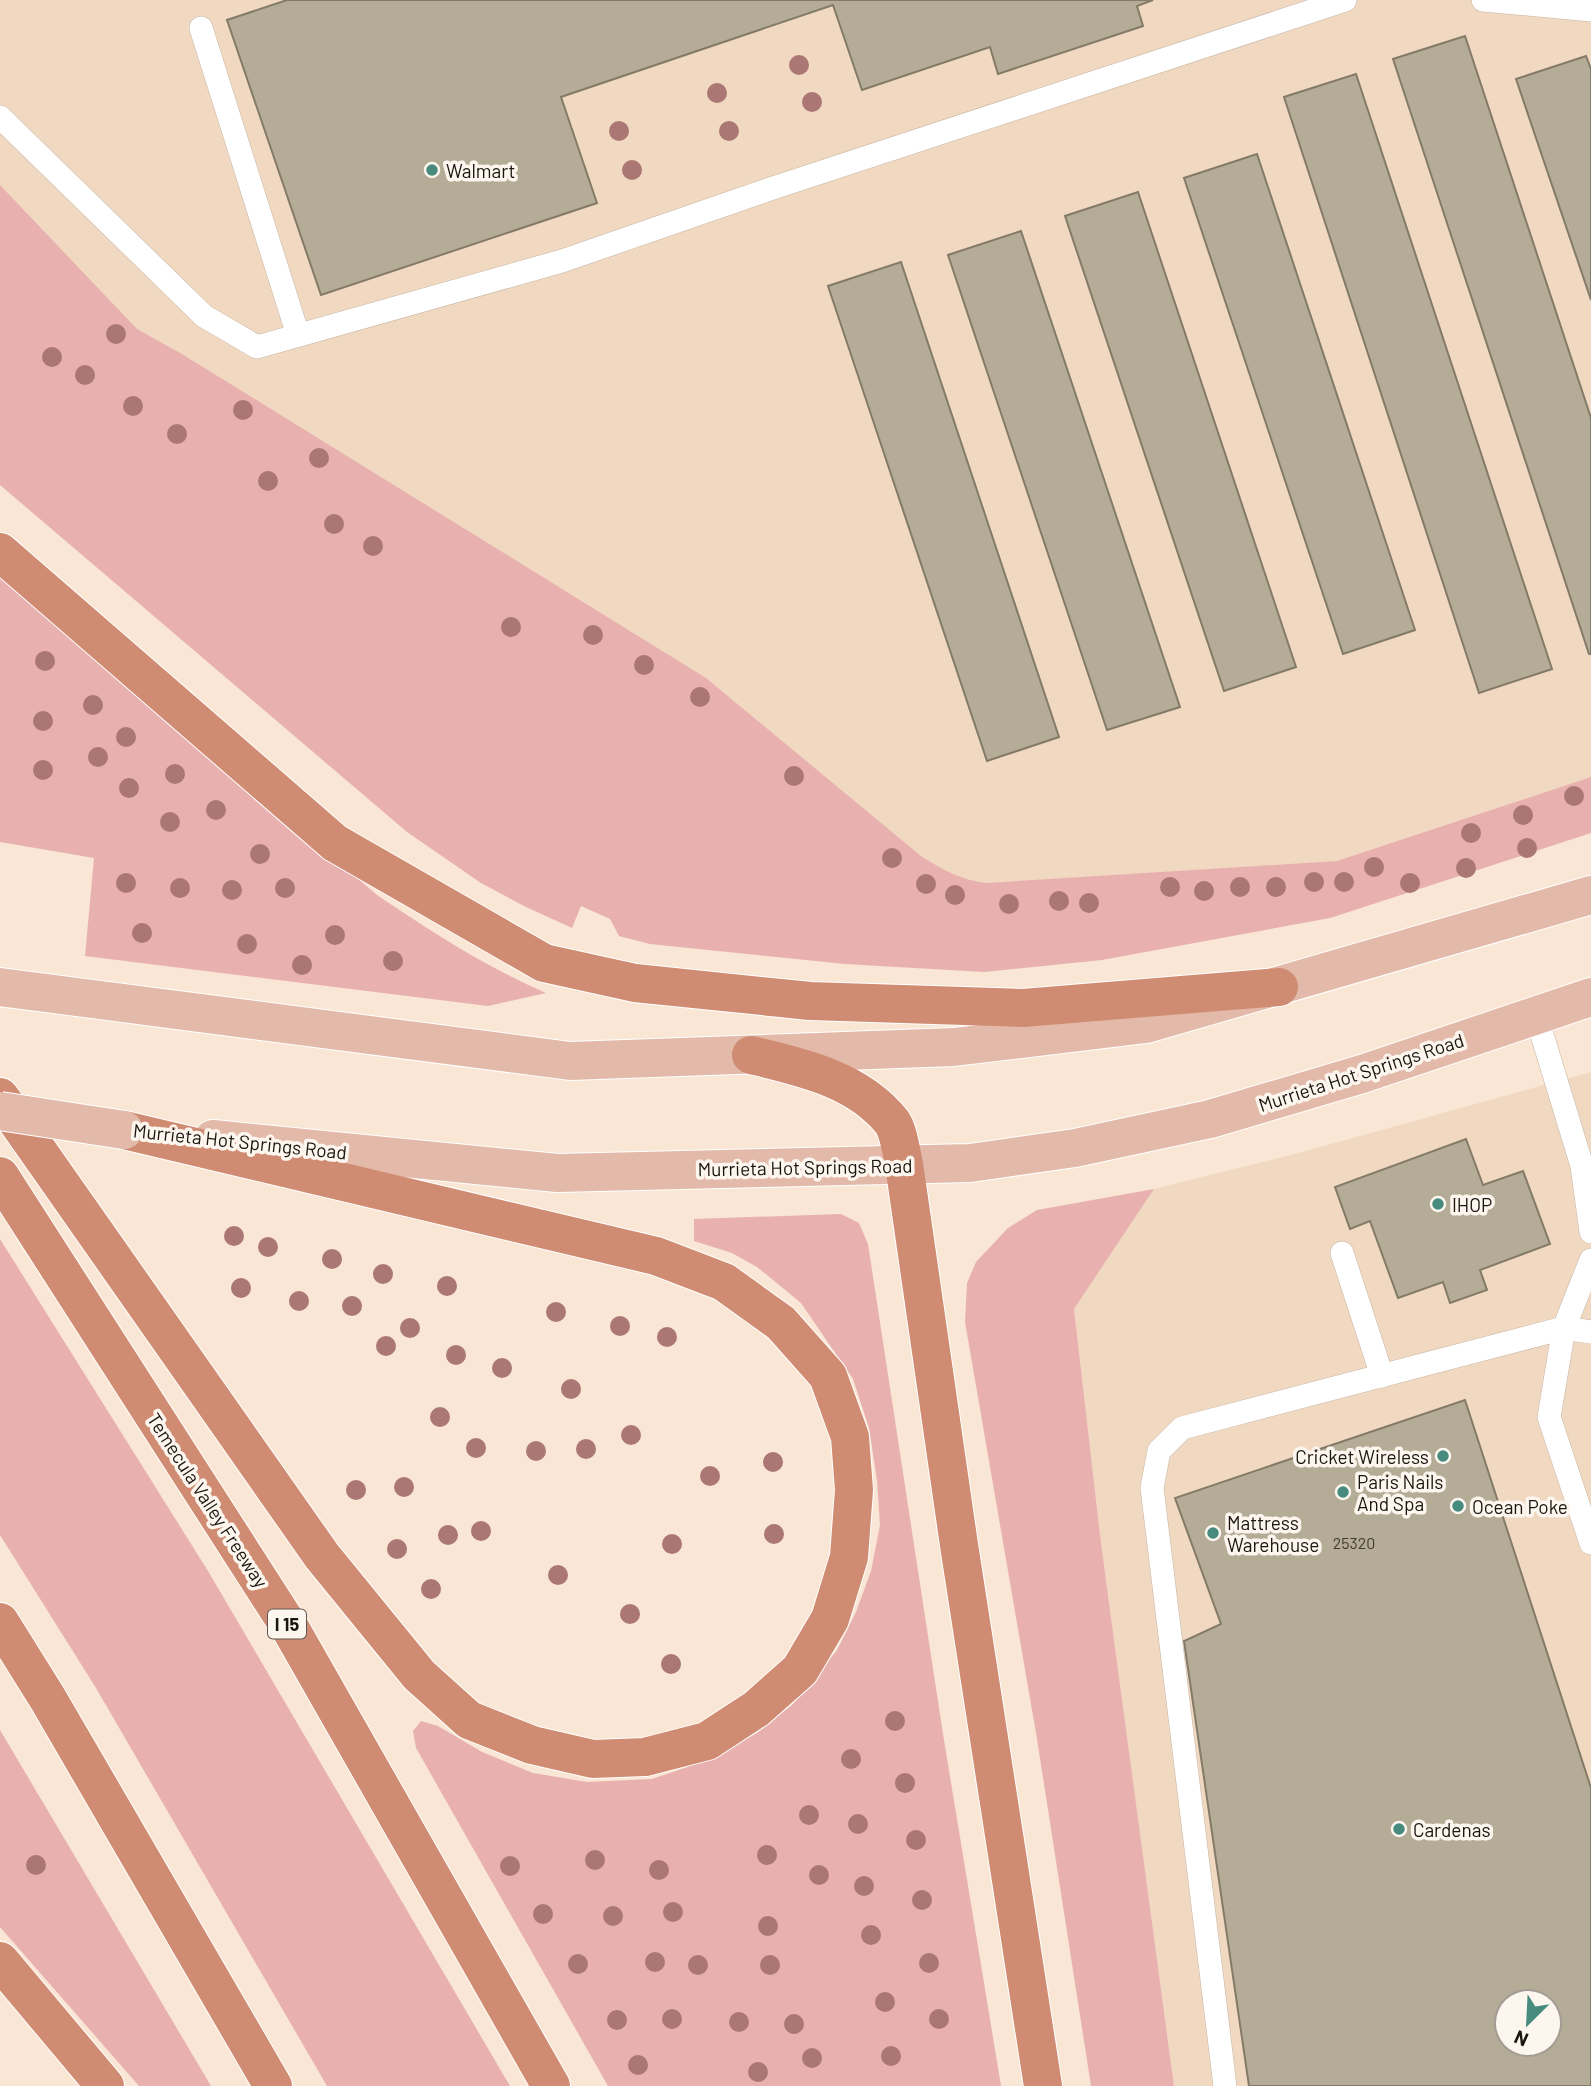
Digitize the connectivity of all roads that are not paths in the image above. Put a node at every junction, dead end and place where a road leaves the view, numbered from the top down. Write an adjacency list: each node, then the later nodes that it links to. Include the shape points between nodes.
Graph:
1 (1345, 0): 6 (lane, via 562,261)
2 (1483, 0): 3 (lane)
3 (1591, 10)
4 (201, 28): 6 (lane)
5 (0, 117): 6 (lane, via 204,316 257,347)
6 (298, 335)
7 (0, 552): 10 (highway, via 335,843 544,963 635,984 796,1000 1023,1008)
8 (1591, 895): 10 (main road)
9 (0, 987): 13 (main road, via 570,1061)
10 (1279, 987): 13 (main road, via 1146,1024 954,1047)
11 (1591, 997): 12 (main road, Murrieta Hot Springs Road)
12 (1536, 1015): 17 (main road, Murrieta Hot Springs Road, via 1210,1119 1075,1148 970,1163); 19 (lane, via 1582,1166)
13 (751, 1055): 17 (highway, via 818,1072 862,1095 893,1124)
14 (0, 1097): 16 (highway, via 322,1556 419,1675 469,1720 532,1745 593,1759 645,1756 707,1741 756,1709 800,1670 830,1619 849,1558 854,1490 850,1437 828,1376 781,1323 724,1282 656,1256)
15 (0, 1111): 16 (main road, Murrieta Hot Springs Road, bridge)
16 (124, 1130): 17 (main road, Murrieta Hot Springs Road, via 557,1173)
17 (904, 1164): 31 (highway)
18 (0, 1176): 30 (highway, Temecula Valley Freeway / I 15, via 289,1628)
19 (1591, 1232)
20 (1342, 1253): 24 (lane)
21 (1591, 1260): 22 (lane)
22 (1564, 1328): 23 (lane); 24 (lane); 25 (lane, via 1549,1417)
23 (1591, 1332)
24 (1381, 1376): 32 (lane, via 1182,1427 1159,1451 1152,1488)
25 (1591, 1543)
26 (0, 1622): 29 (highway)
27 (0, 1961): 28 (highway)
28 (105, 2086)
29 (272, 2086)
30 (551, 2086)
31 (1043, 2086)
32 (1225, 2086)

